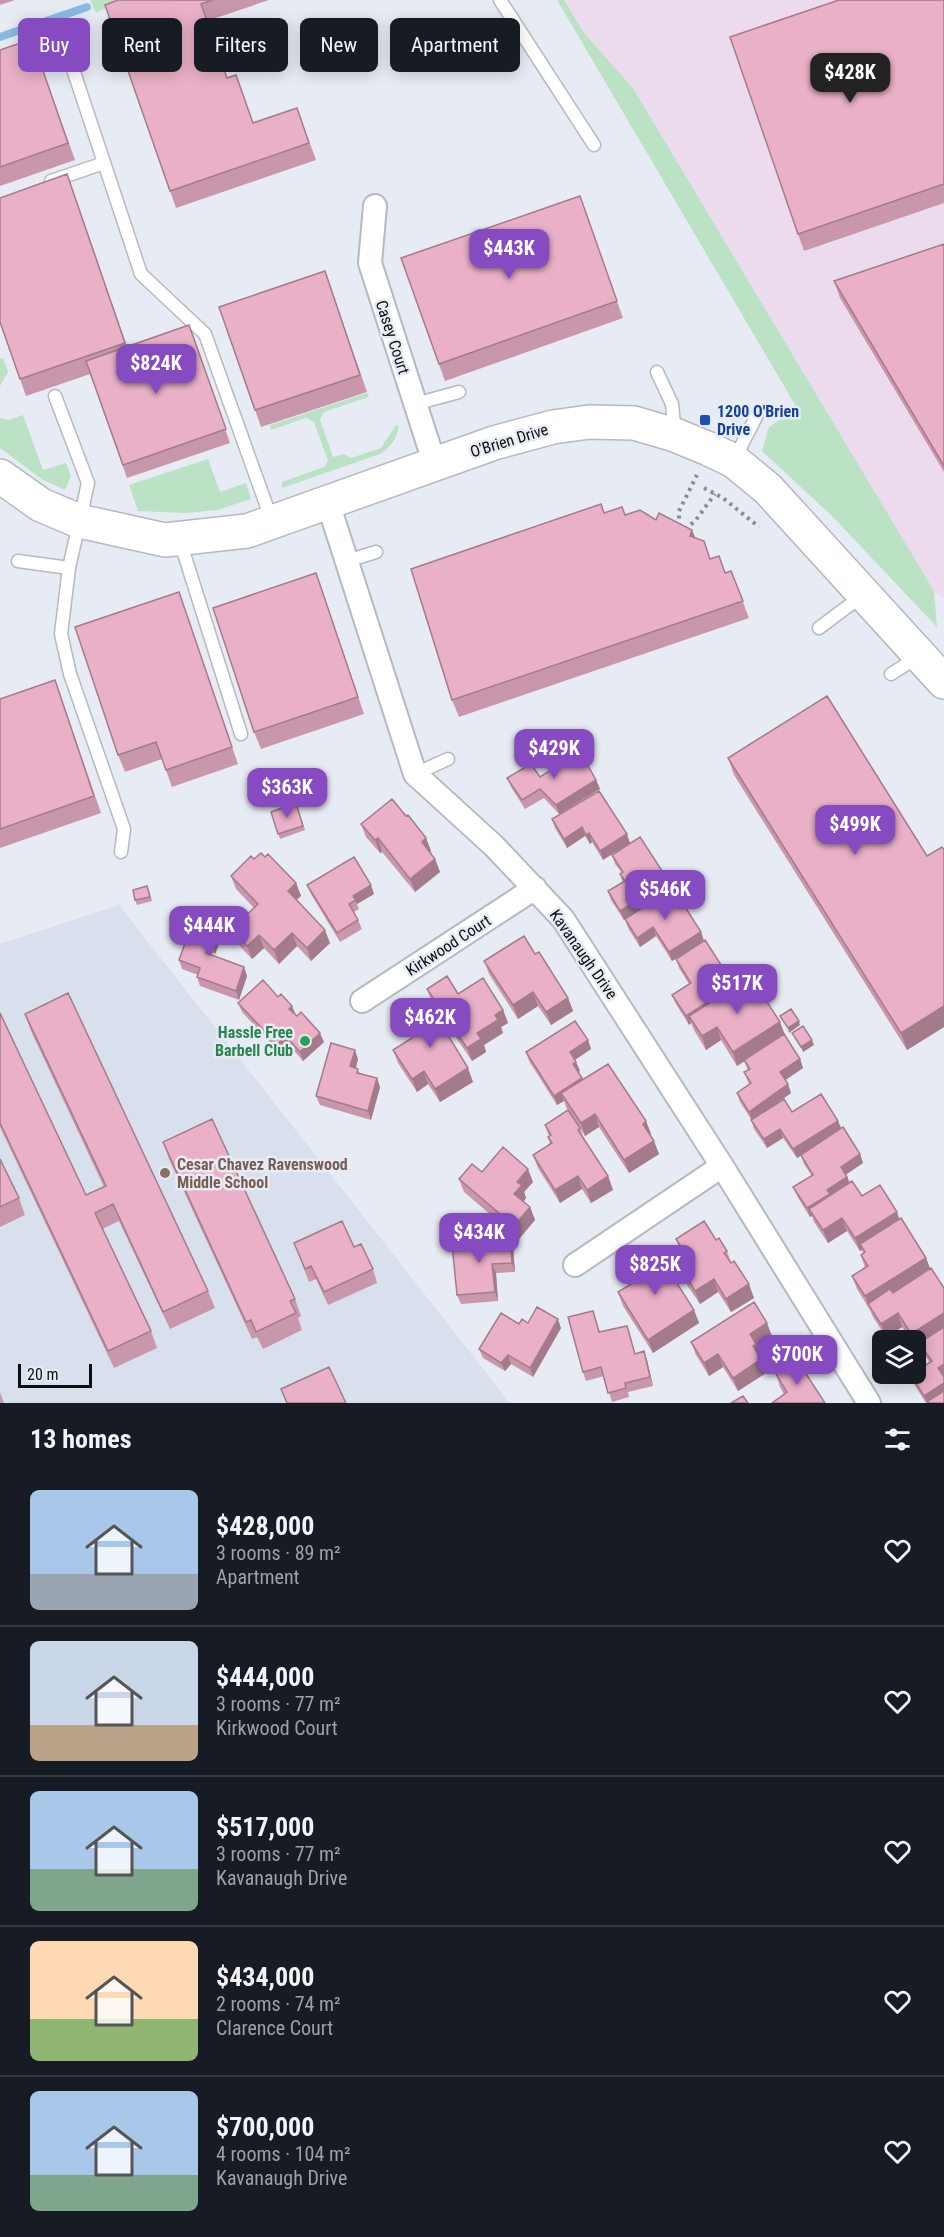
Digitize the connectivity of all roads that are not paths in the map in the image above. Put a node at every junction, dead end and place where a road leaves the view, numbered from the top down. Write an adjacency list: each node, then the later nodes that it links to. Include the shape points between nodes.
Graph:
1 (500, 0): 3 (lane)
2 (74, 72): 4 (lane)
3 (594, 145)
4 (104, 163): 5 (lane); 18 (lane, via 141,274 205,334)
5 (42, 184)
6 (375, 206): 10 (street, Casey Court, via 369,263)
7 (657, 372): 12 (lane, via 672,404)
8 (459, 392): 10 (lane)
9 (56, 396): 17 (lane, via 88,483)
10 (415, 404): 14 (street, Casey Court)
11 (756, 415): 13 (lane)
12 (675, 435): 13 (street, O'Brien Drive); 14 (street, O'Brien Drive, via 634,423 589,422 494,442)
13 (734, 461): 24 (street, O'Brien Drive, via 768,489)
14 (435, 465): 16 (street, O'Brien Drive)
15 (0, 476): 17 (street, O'Brien Drive, via 41,505)
16 (328, 503): 18 (street, O'Brien Drive); 22 (street, Kavanaugh Drive)
17 (79, 521): 19 (street, O'Brien Drive, via 165,540); 23 (lane)
18 (273, 523): 19 (street, O'Brien Drive, via 247,531)
19 (179, 538): 29 (lane)
20 (376, 552): 22 (lane)
21 (18, 561): 23 (lane)
22 (347, 561): 31 (street, Kavanaugh Drive)
23 (69, 568): 32 (lane, via 61,634 70,674 124,829)
24 (864, 594): 25 (lane); 26 (street, O'Brien Drive)
25 (819, 628)
26 (920, 656): 27 (lane); 28 (street, O'Brien Drive)
27 (891, 674)
28 (944, 682)
29 (241, 734)
30 (448, 759): 31 (lane)
31 (415, 774): 33 (street, Kavanaugh Drive)
32 (121, 852)
33 (535, 888): 34 (street, Kirkwood Court); 35 (street, Kavanaugh Drive, via 588,955)
34 (362, 1001)
35 (722, 1166): 36 (street); 37 (street, Kavanaugh Drive)
36 (575, 1265)
37 (869, 1403)

